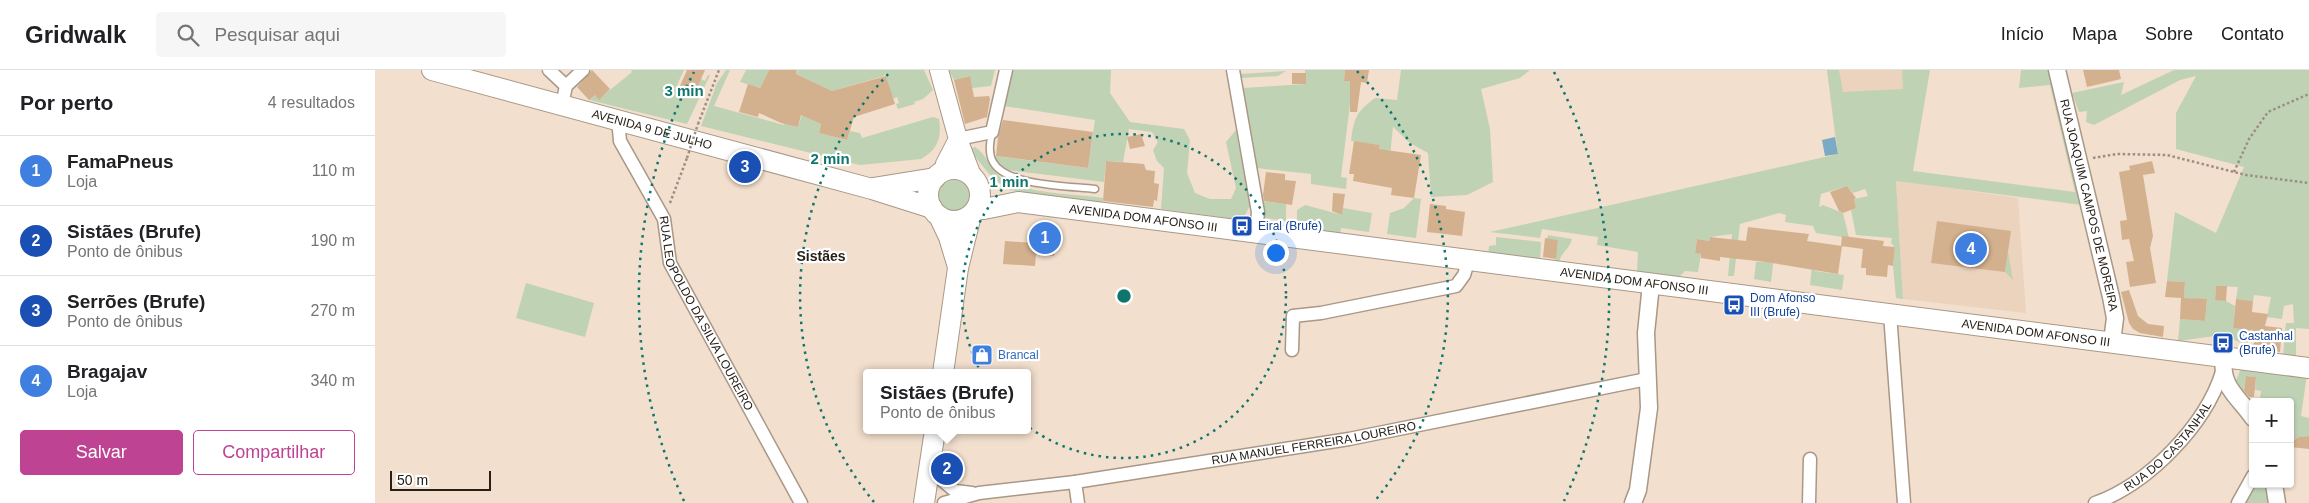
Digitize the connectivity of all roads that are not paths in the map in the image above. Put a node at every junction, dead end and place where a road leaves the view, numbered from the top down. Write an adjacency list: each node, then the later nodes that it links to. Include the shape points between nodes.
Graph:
1 (433, 70): 9 (main road, AVENIDA 9 DE JULHO)
2 (549, 70): 8 (street)
3 (583, 70): 8 (street)
4 (939, 70): 12 (main road)
5 (1006, 70): 11 (street)
6 (1233, 70): 20 (street, via 1258,212)
7 (2057, 70): 25 (street, RUA JOAQUIM CAMPOS DE MOREIRA, via 2111,297 2115,318)
8 (566, 86): 9 (street)
9 (562, 106): 10 (main road, AVENIDA 9 DE JULHO)
10 (621, 121): 15 (main road, AVENIDA 9 DE JULHO); 40 (street, RUA LEOPOLDO DA SILVA LOUREIRO, via 620,141 664,219 670,263)
11 (991, 132): 12 (street); 16 (lane, via 989,150 993,162 1003,173 1017,179)
12 (958, 139): 13 (main road); 14 (main road)
13 (939, 174): 14 (main road, via 958,169); 15 (main road, AVENIDA 9 DE JULHO); 18 (main road, via 928,196)
14 (975, 180): 17 (main road, AVENIDA DOM AFONSO III); 19 (main road, via 980,196)
15 (872, 188): 18 (main road, AVENIDA 9 DE JULHO)
16 (1095, 189)
17 (1018, 202): 19 (main road, AVENIDA DOM AFONSO III); 20 (main road, AVENIDA DOM AFONSO III)
18 (935, 212): 19 (main road, via 945,219 958,221); 22 (main road, via 949,237)
19 (974, 212): 22 (main road)
20 (1257, 234): 21 (main road, AVENIDA DOM AFONSO III)
21 (1469, 259): 23 (main road, AVENIDA DOM AFONSO III); 26 (street, via 1456,286 1293,316)
22 (959, 268): 29 (main road)
23 (1651, 284): 24 (main road, AVENIDA DOM AFONSO III); 30 (street, via 1647,312)
24 (1890, 314): 25 (main road, AVENIDA DOM AFONSO III); 46 (street)
25 (2112, 342): 27 (main road, AVENIDA DOM AFONSO III)
26 (1292, 350)
27 (2223, 365): 28 (main road, AVENIDA DOM AFONSO III); 31 (street, via 2229,389); 39 (street, RUA DO CASTANHAL, via 2211,399 2194,425 2140,477)
28 (2309, 368)
29 (944, 369)
30 (1647, 379): 35 (street, RUA MANUEL FERREIRA LOUREIRO, via 1349,439); 44 (street, via 1649,408 1638,490)
31 (2249, 413)
32 (934, 434): 34 (main road)
33 (1810, 459): 45 (street)
34 (929, 469): 38 (street, RUA MANUEL FERREIRA LOUREIRO, via 955,491); 41 (main road)
35 (1075, 482): 38 (street, RUA MANUEL FERREIRA LOUREIRO); 43 (street)
36 (2249, 483): 47 (street)
37 (2275, 488): 48 (street)
38 (979, 494): 42 (street, RUA MANUEL FERREIRA LOUREIRO)
39 (2102, 502)
40 (801, 503)
41 (924, 503)
42 (944, 503)
43 (1078, 503)
44 (1633, 503)
45 (1809, 503)
46 (1904, 503)
47 (2238, 503)
48 (2277, 503)

